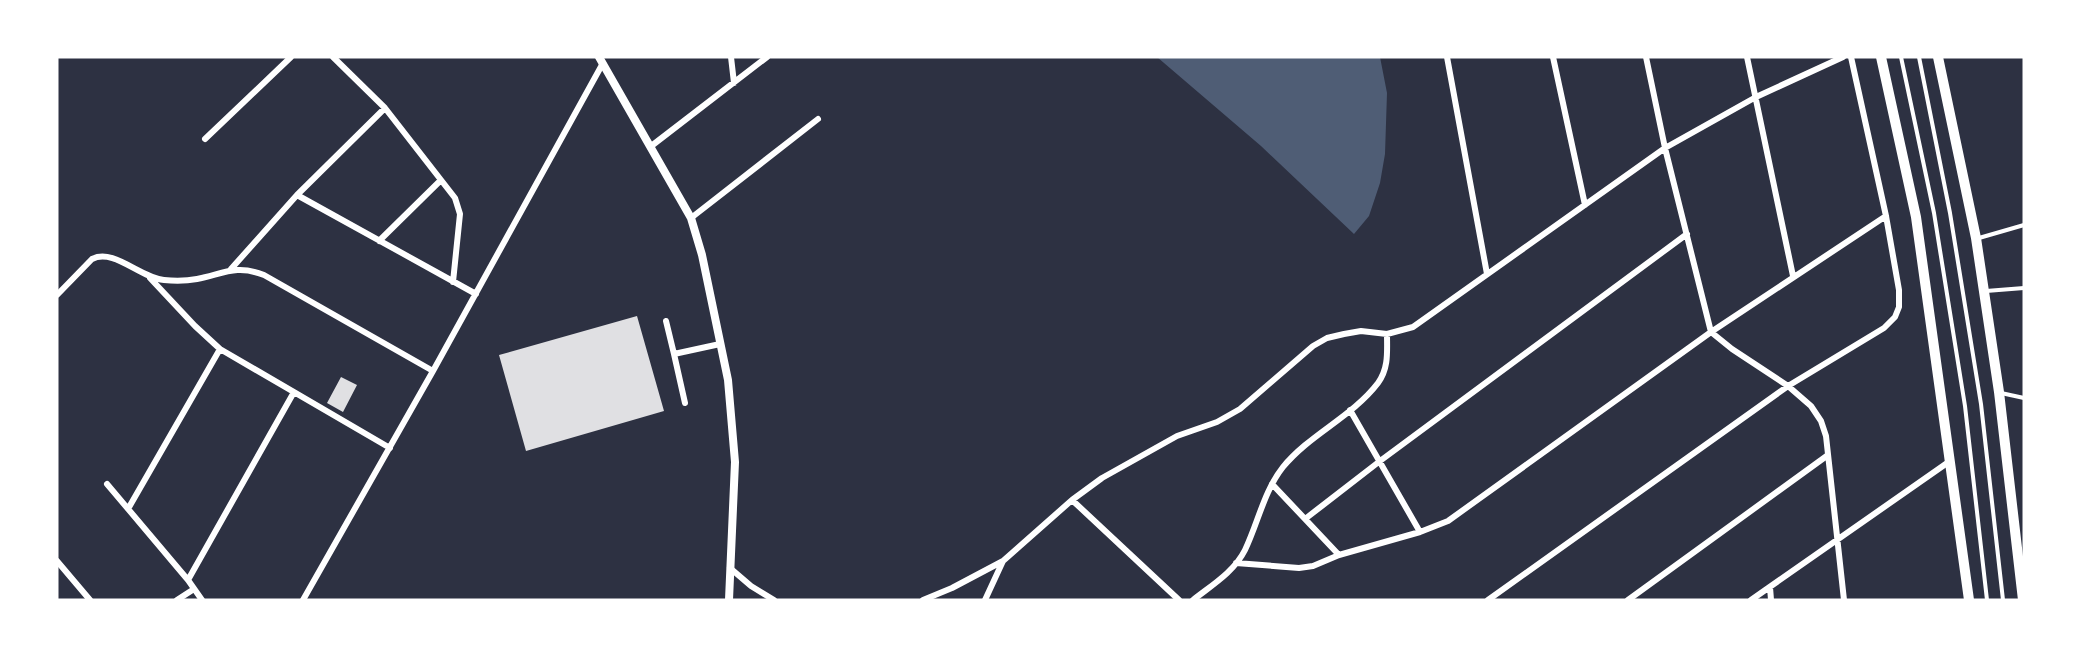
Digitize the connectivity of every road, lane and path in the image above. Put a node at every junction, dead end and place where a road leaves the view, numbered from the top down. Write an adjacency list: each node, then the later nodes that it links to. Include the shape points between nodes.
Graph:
1 (291, 57): 20 (street)
2 (333, 57): 18 (street)
3 (731, 57): 16 (street)
4 (767, 57): 16 (street)
5 (1447, 57): 33 (street)
6 (1553, 57): 25 (street)
7 (1646, 57): 22 (street)
8 (1747, 57): 17 (street)
9 (1842, 57): 17 (street)
10 (1851, 57): 26 (street)
11 (1881, 57): 56 (main road, via 1916,217)
12 (1901, 57): 89 (lane, via 1934,213 1958,360)
13 (1919, 57): 90 (lane, via 1950,213 1981,404)
14 (1938, 57): 30 (main road)
15 (601, 60): 21 (street); 39 (street)
16 (734, 83): 21 (street)
17 (1756, 97): 22 (street); 34 (street)
18 (385, 108): 23 (street); 24 (street)
19 (818, 119): 27 (street)
20 (205, 139)
21 (651, 147): 27 (street)
22 (1665, 148): 25 (street); 29 (street)
23 (441, 180): 31 (street); 36 (street, via 455,198 460,214)
24 (297, 195): 31 (street); 32 (street)
25 (1585, 205): 33 (street)
26 (1886, 216): 34 (street); 48 (street, via 1899,290 1895,317 1884,328)
27 (691, 218): 44 (street)
28 (2024, 225): 30 (lane)
29 (1687, 234): 42 (street); 57 (street)
30 (1976, 238): 38 (main road)
31 (379, 240): 36 (street)
32 (231, 270): 35 (street, via 180,281); 47 (street, via 243,268 264,275)
33 (1487, 274): 43 (street, via 1413,327)
34 (1793, 276): 42 (street)
35 (150, 277): 40 (street, via 98,256); 45 (street)
36 (453, 282): 39 (street)
37 (2024, 288): 38 (lane)
38 (1984, 291): 50 (main road)
39 (476, 294): 47 (street)
40 (57, 295)
41 (666, 321): 46 (street)
42 (1711, 332): 48 (street); 63 (street, via 1448,521)
43 (1388, 334): 53 (street, via 1384,374); 60 (street, via 1362,332 1327,338 1240,409 1168,441 1102,478)
44 (720, 344): 46 (street); 69 (street, via 728,380 735,462)
45 (220, 349): 49 (street); 61 (street)
46 (674, 354): 52 (street)
47 (433, 371): 54 (street)
48 (1788, 386): 55 (street, via 1811,406 1821,421); 83 (street)
49 (294, 392): 54 (street); 70 (street)
50 (2000, 392): 51 (lane); 91 (main road)
51 (2024, 398)
52 (685, 403)
53 (1350, 410): 57 (street); 59 (street, via 1295,455)
54 (390, 448): 76 (street)
55 (1828, 455): 64 (street); 84 (street)
56 (1951, 460): 64 (street); 88 (main road)
57 (1380, 461): 62 (street); 63 (street)
58 (107, 484): 61 (street)
59 (1272, 484): 62 (street); 68 (street, via 1245,551)
60 (1072, 500): 67 (street); 81 (street)
61 (128, 509): 70 (street)
62 (1305, 519): 65 (street)
63 (1420, 532): 65 (street)
64 (1837, 539): 71 (street); 87 (street)
65 (1339, 555): 68 (street, via 1299,568)
66 (57, 561): 73 (street)
67 (1003, 561): 79 (street); 80 (street)
68 (1236, 563): 82 (street)
69 (730, 568): 77 (street); 78 (street)
70 (188, 580): 72 (street)
71 (1770, 587): 85 (street); 86 (street)
72 (194, 589): 74 (street); 75 (street)
73 (90, 600)
74 (177, 600)
75 (202, 600)
76 (303, 600)
77 (729, 600)
78 (774, 600)
79 (923, 600)
80 (985, 600)
81 (1179, 600)
82 (1193, 600)
83 (1488, 600)
84 (1628, 600)
85 (1751, 600)
86 (1771, 600)
87 (1844, 600)
88 (1969, 600)
89 (1987, 600)
90 (2003, 600)
91 (2023, 600)

